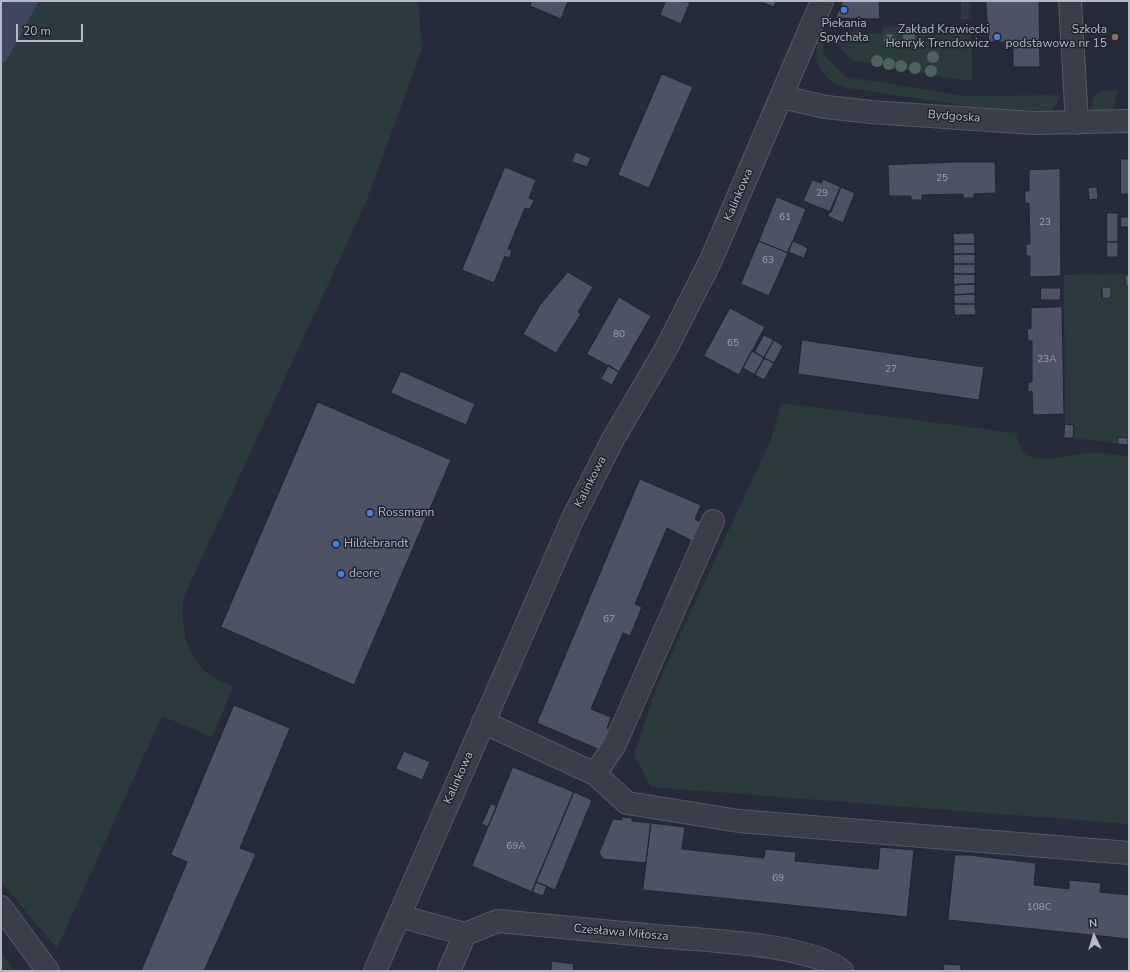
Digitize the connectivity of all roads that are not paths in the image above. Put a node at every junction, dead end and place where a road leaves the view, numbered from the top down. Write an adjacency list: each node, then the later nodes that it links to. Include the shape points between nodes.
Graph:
1 (822, 1): 3 (street, Kalinkowa)
2 (1070, 1): 5 (street)
3 (781, 97): 5 (street, Bydgoska, via 871,112 1034,123); 7 (street, Kalinkowa, via 711,260 667,347 612,441 573,518)
4 (1129, 122): 5 (street, Bydgoska)
5 (1076, 123)
6 (713, 521): 8 (street, via 615,744)
7 (483, 722): 8 (street); 11 (street, Kalinkowa)
8 (595, 774): 9 (street, via 627,803 739,821)
9 (1129, 853)
10 (1, 907): 13 (street)
11 (399, 916): 12 (street); 14 (street, Kalinkowa)
12 (465, 934): 15 (street); 16 (street, Czesława Miłosza, via 498,921 735,943 797,952 834,965)
13 (48, 971)
14 (375, 971)
15 (450, 971)
16 (842, 971)

